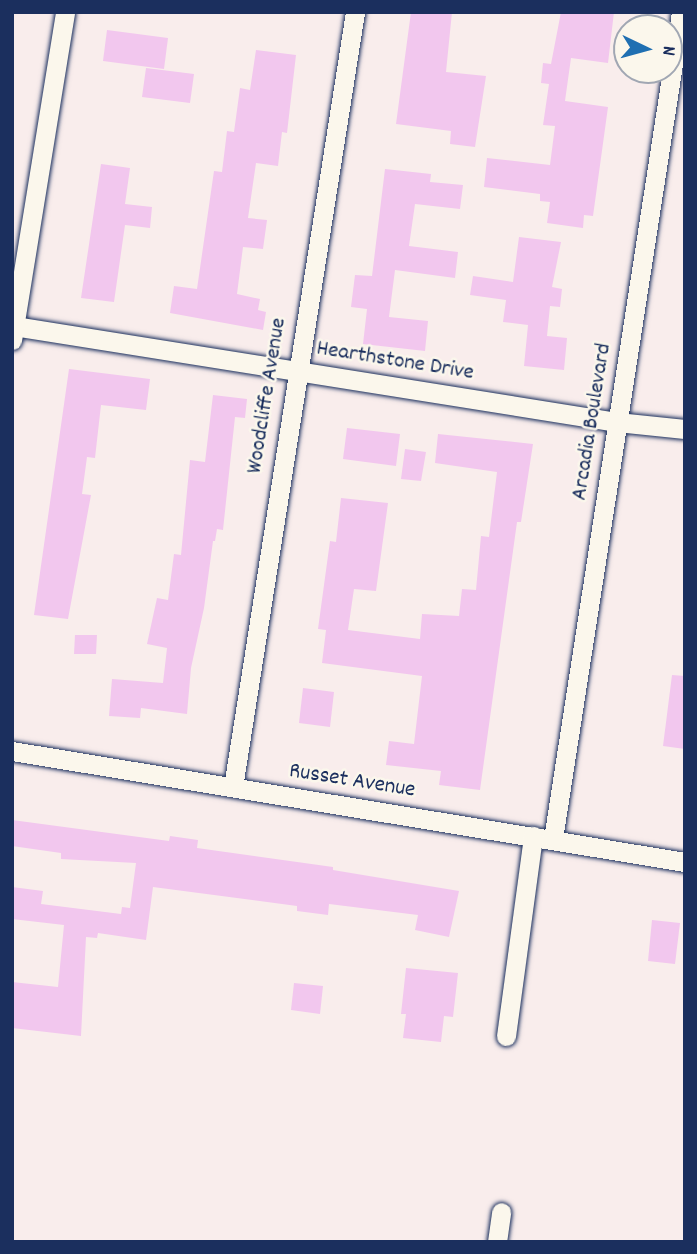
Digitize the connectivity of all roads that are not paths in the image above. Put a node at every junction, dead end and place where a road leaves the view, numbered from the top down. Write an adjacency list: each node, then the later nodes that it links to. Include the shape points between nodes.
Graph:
1 (65, 12): 4 (street)
2 (355, 12): 5 (street, Woodcliffe Avenue)
3 (681, 12): 6 (street, Arcadia Boulevard)
4 (13, 333): 5 (street, Hearthstone Drive)
5 (296, 371): 6 (street, Hearthstone Drive); 9 (street, Woodcliffe Avenue)
6 (617, 422): 7 (street, Hearthstone Drive); 11 (street, Arcadia Boulevard)
7 (685, 429)
8 (12, 751): 9 (street, Russet Avenue)
9 (233, 788): 10 (street, Russet Avenue)
10 (533, 836): 11 (street, Russet Avenue); 13 (street)
11 (553, 839): 12 (street, Russet Avenue)
12 (685, 862)
13 (506, 1036)
14 (501, 1212): 15 (street)
15 (497, 1242)

